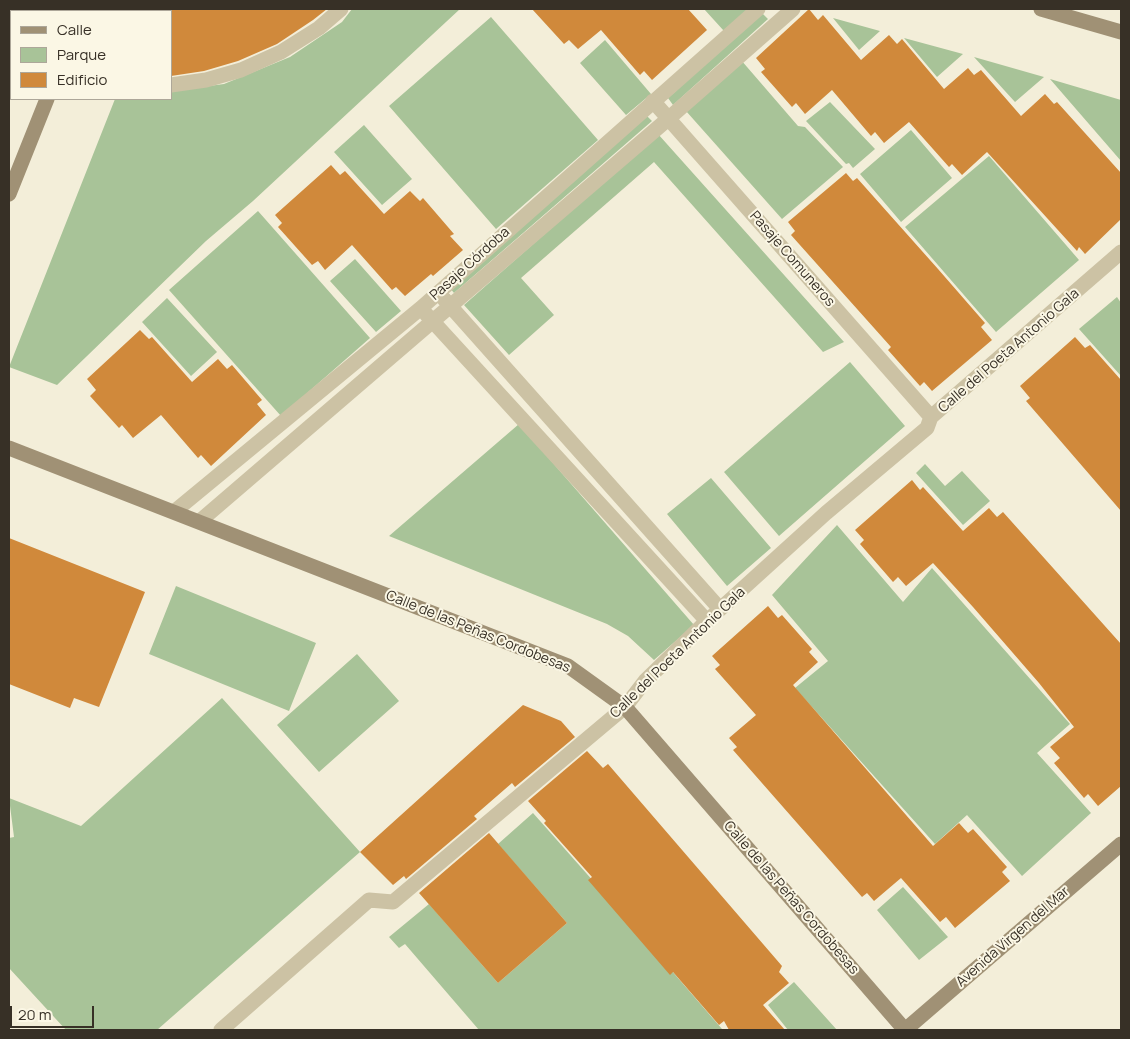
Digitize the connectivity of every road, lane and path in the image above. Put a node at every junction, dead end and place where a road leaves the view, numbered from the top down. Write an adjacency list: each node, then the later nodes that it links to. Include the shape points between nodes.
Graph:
1 (341, 9): 6 (street, via 319,28 281,52 241,70)
2 (758, 9): 8 (street, Pasaje Córdoba)
3 (793, 9): 9 (street)
4 (1041, 9): 5 (street)
5 (1121, 32)
6 (172, 85)
7 (47, 100): 10 (street)
8 (653, 101): 9 (street, Pasaje Comuneros); 12 (street, Pasaje Córdoba)
9 (668, 119): 13 (street); 16 (street, Pasaje Comuneros)
10 (9, 194)
11 (1121, 252): 16 (street, Calle del Poeta Antonio Gala)
12 (438, 293): 13 (street); 14 (street, Pasaje Córdoba)
13 (450, 306): 15 (street); 20 (street)
14 (421, 308): 15 (street); 18 (street, Pasaje Córdoba)
15 (433, 321): 19 (street); 21 (street)
16 (931, 417): 20 (street, Calle del Poeta Antonio Gala, via 928,428 826,512)
17 (9, 448): 18 (street, Calle de las Peñas Cordobesas)
18 (175, 511): 19 (street, Calle de las Peñas Cordobesas)
19 (200, 522): 22 (street, Calle de las Peñas Cordobesas, via 568,666)
20 (720, 609): 21 (street, Calle del Poeta Antonio Gala)
21 (707, 621): 22 (street, Calle del Poeta Antonio Gala, via 645,681)
22 (625, 707): 24 (street, Calle del Poeta Antonio Gala, via 393,902 369,900); 25 (street, Calle de las Peñas Cordobesas)
23 (1121, 844): 25 (street, Avenida Virgen del Mar)
24 (221, 1030)
25 (905, 1030)

